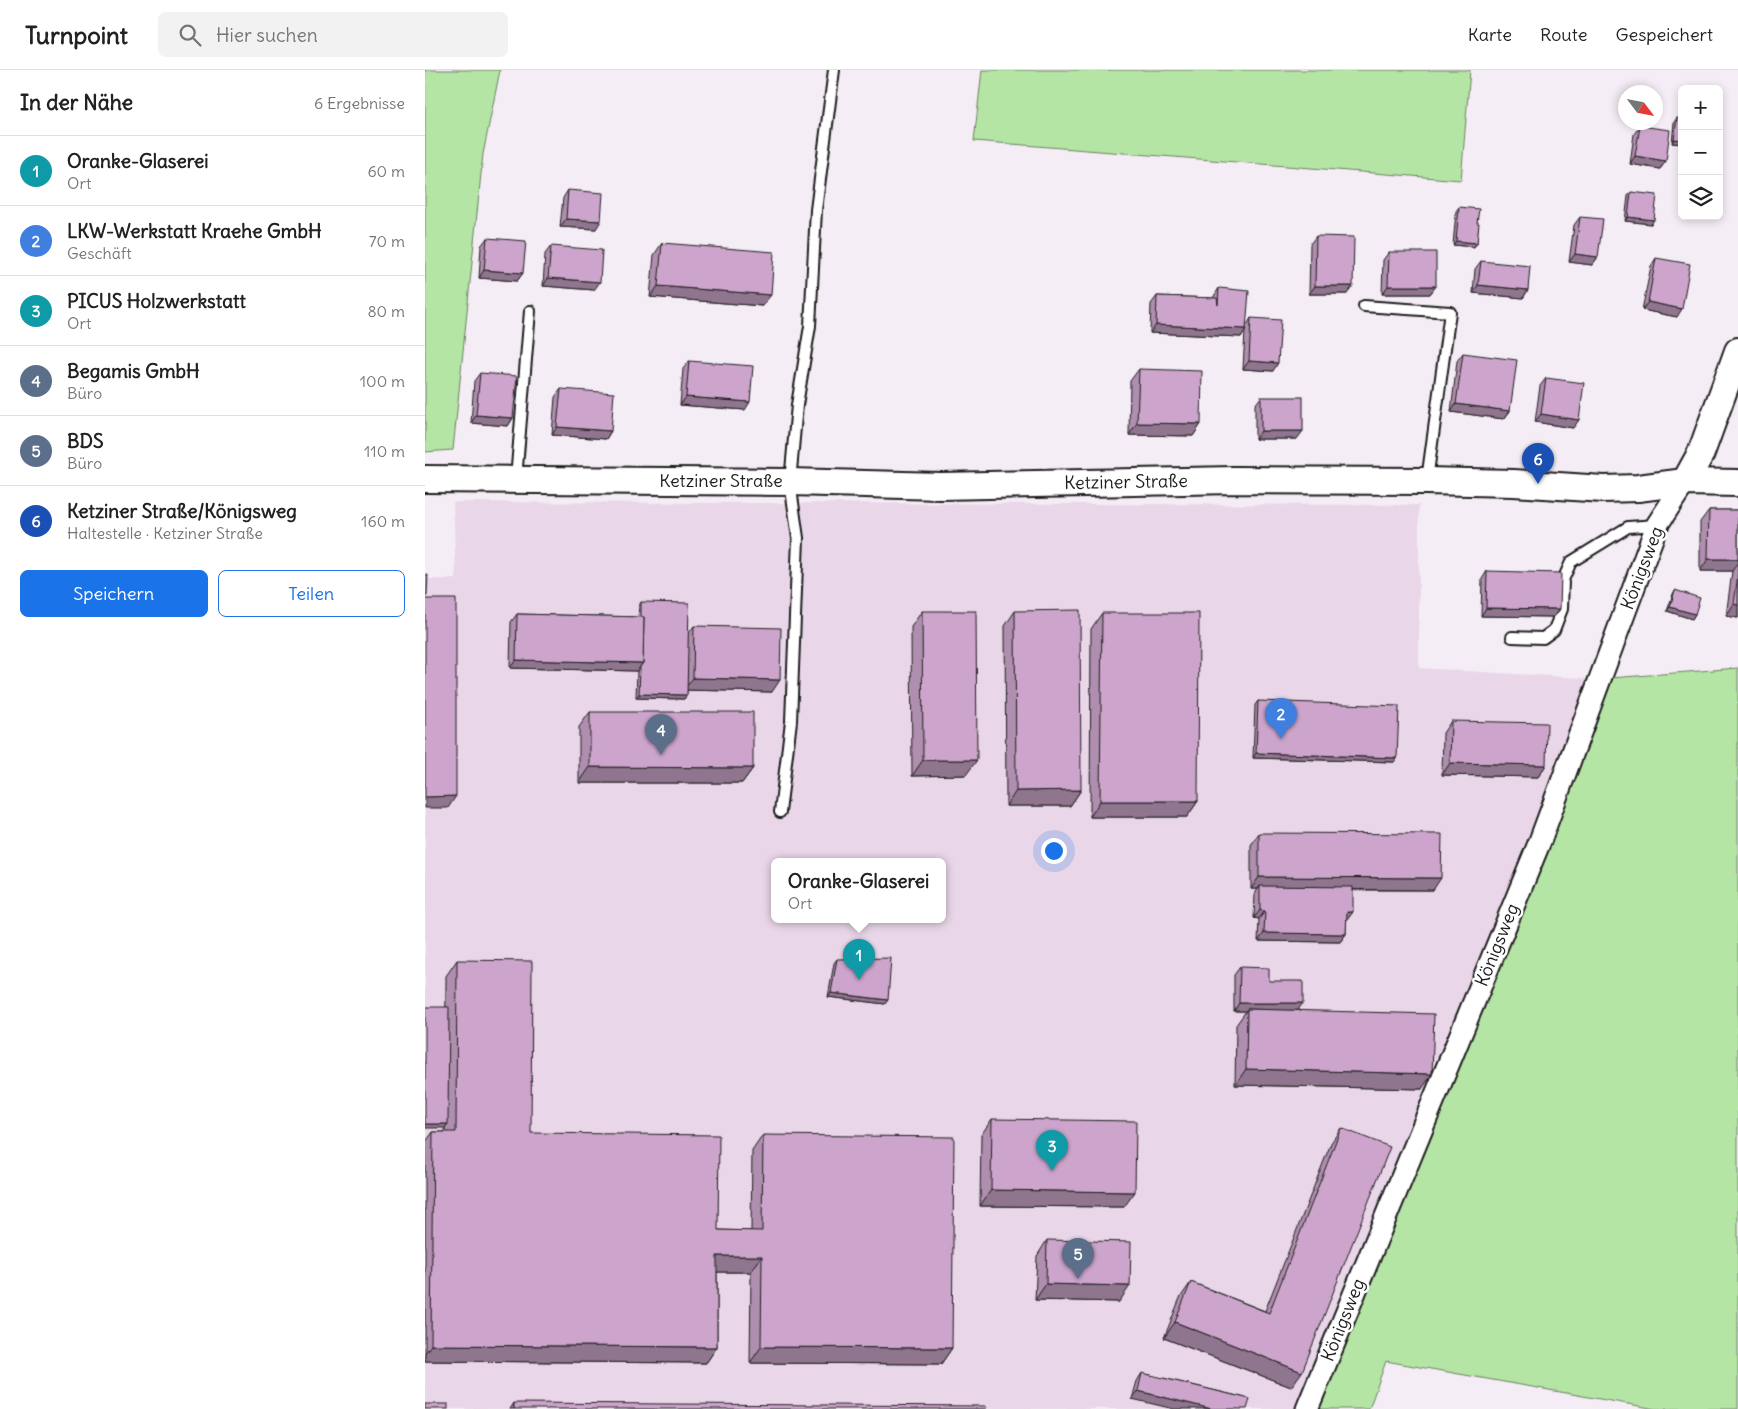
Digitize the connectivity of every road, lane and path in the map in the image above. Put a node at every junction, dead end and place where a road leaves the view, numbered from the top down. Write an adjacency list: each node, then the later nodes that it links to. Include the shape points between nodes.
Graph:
1 (834, 70): 8 (lane, via 816,210 810,326 797,405)
2 (1364, 306): 7 (lane, via 1450,312)
3 (530, 310): 6 (lane)
4 (1738, 351): 9 (street, via 1701,452)
5 (425, 479): 6 (street, Ketziner Straße)
6 (516, 480): 8 (street, Ketziner Straße)
7 (1426, 481): 8 (street, Ketziner Straße, via 1234,480 941,486); 9 (street, Ketziner Straße, via 1603,489)
8 (790, 482): 13 (lane, via 798,538 791,721)
9 (1685, 482): 10 (street, Ketziner Straße); 11 (street, Königsweg)
10 (1738, 484)
11 (1657, 525): 12 (lane, via 1628,527 1571,562 1563,580 1562,609 1554,630 1543,638); 14 (street, Königsweg, via 1540,841)
12 (1511, 638)
13 (780, 812)
14 (1307, 1409)

